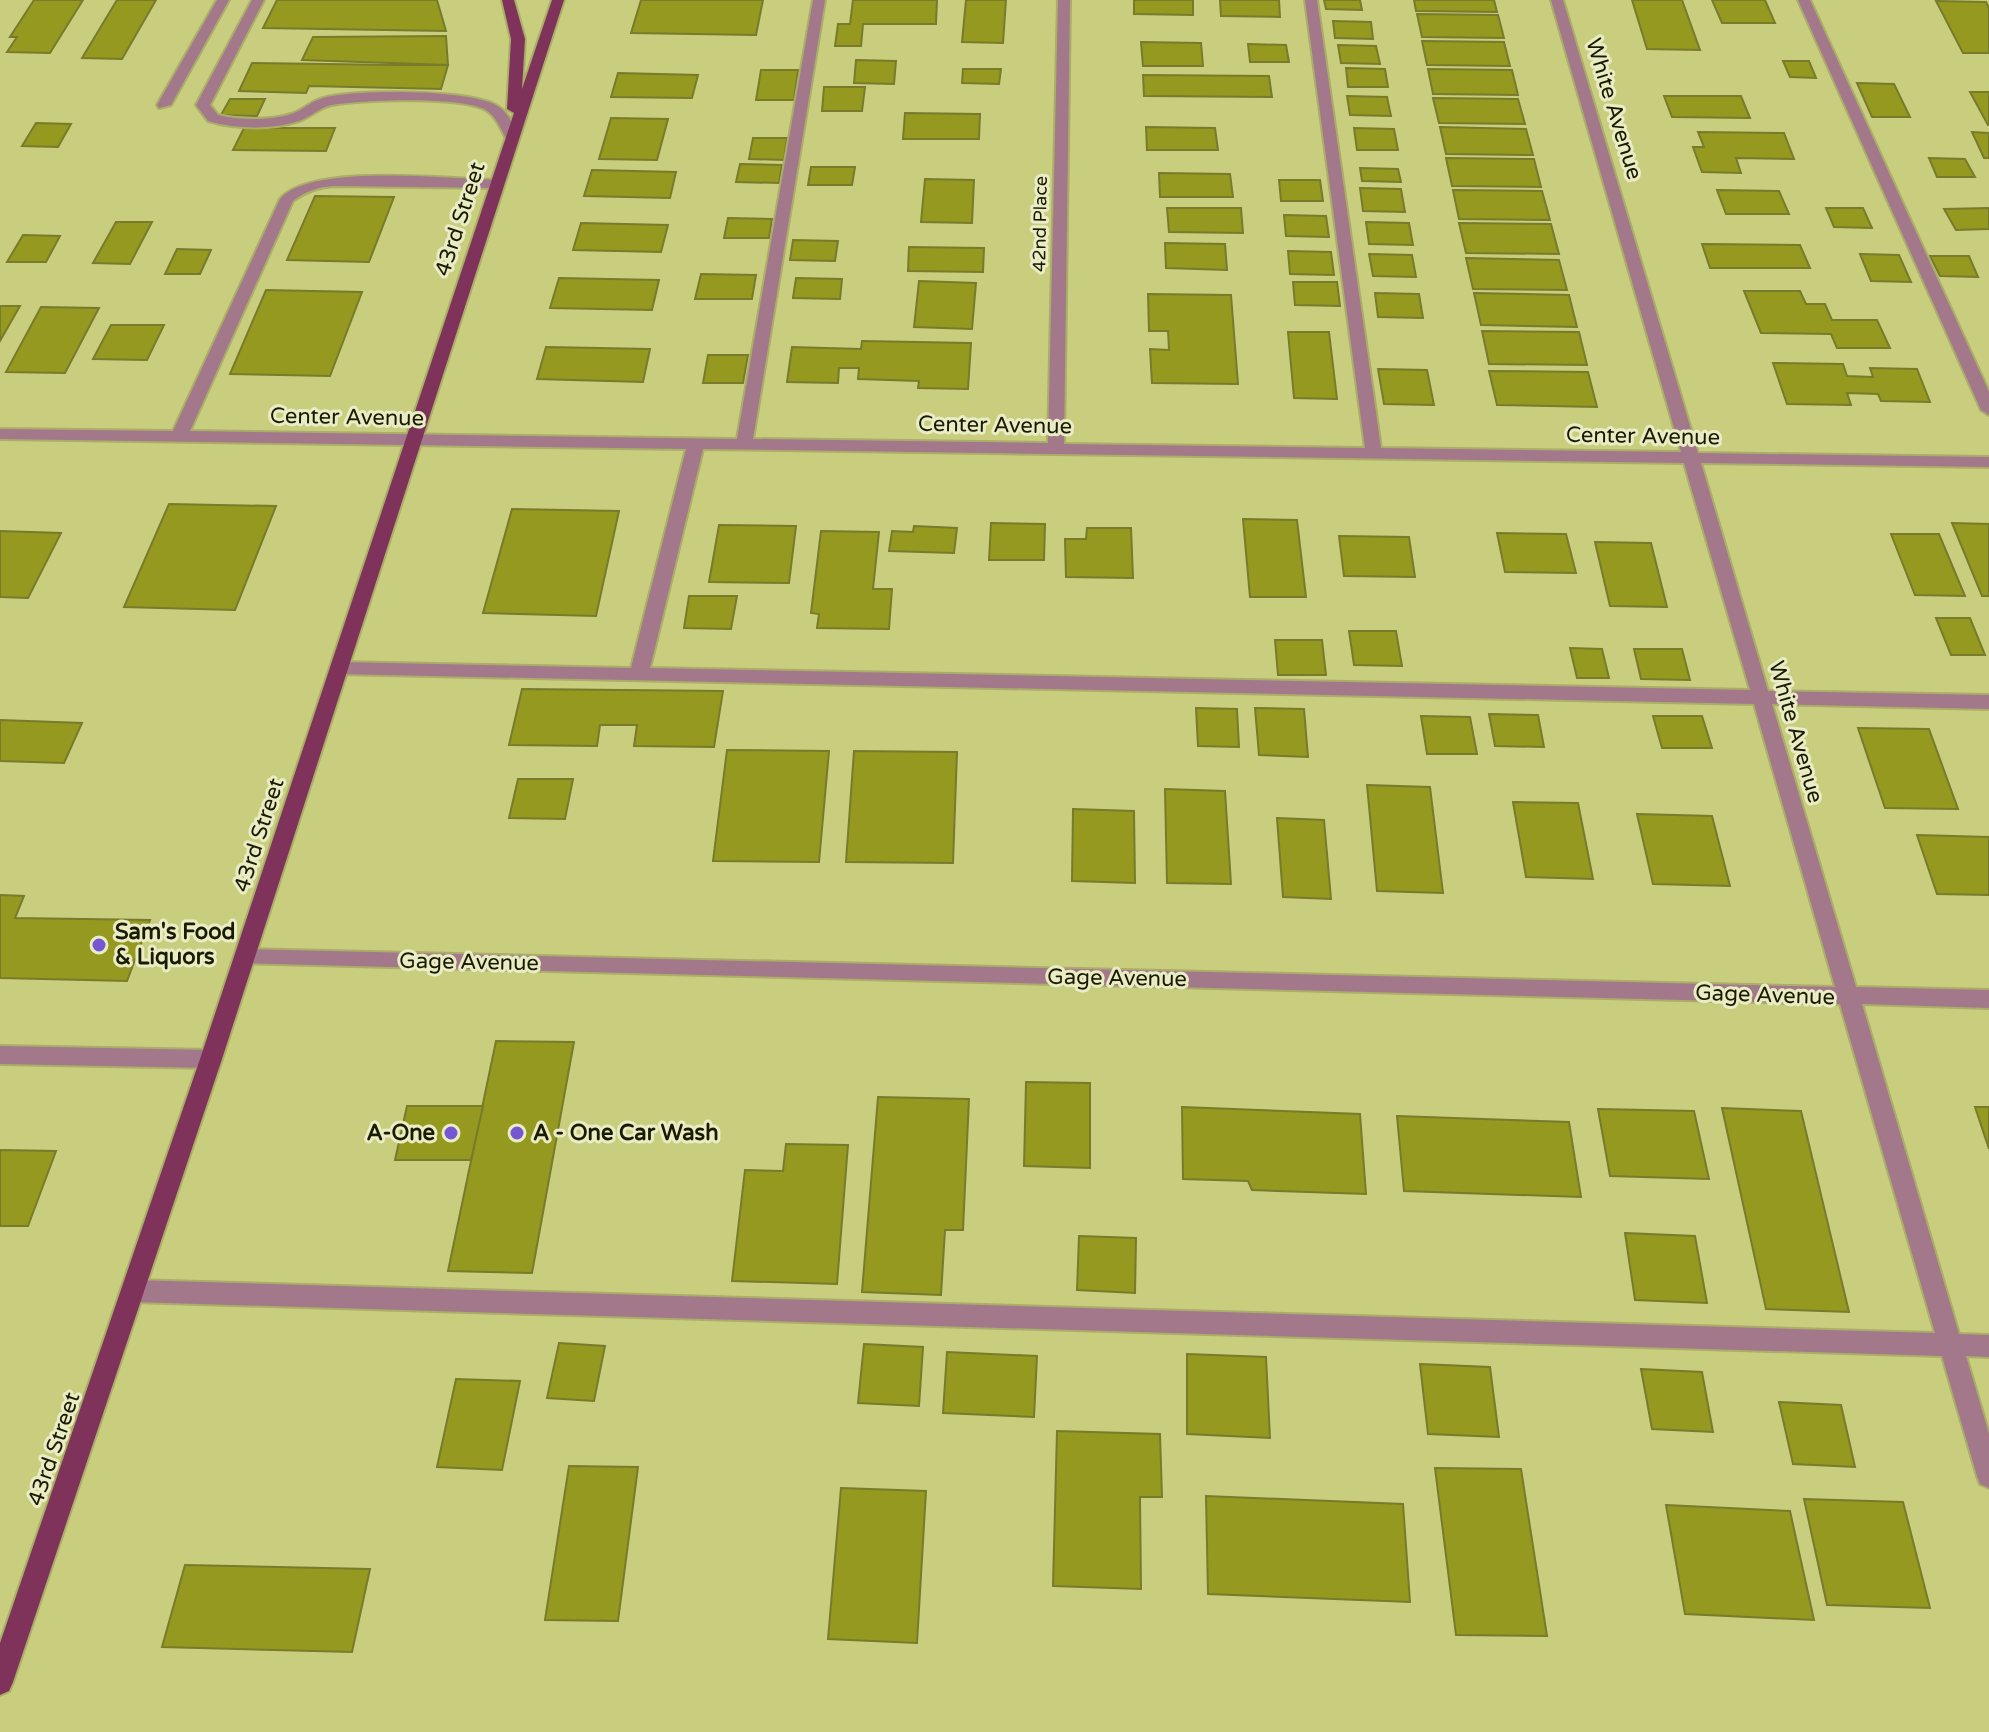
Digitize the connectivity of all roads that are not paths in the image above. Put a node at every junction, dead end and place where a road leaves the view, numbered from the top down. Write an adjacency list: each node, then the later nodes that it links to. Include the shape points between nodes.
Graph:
1 (223, 0): 10 (street)
2 (258, 0): 11 (street, via 203,105 216,120 281,121 327,101 452,100 488,106 501,115)
3 (508, 0): 11 (main road, via 518,39)
4 (558, 0): 11 (main road)
5 (819, 0): 18 (street)
6 (1064, 0): 19 (street, 42nd Place)
7 (1311, 0): 20 (street)
8 (1557, 0): 21 (street, White Avenue)
9 (1804, 0): 13 (street)
10 (164, 105)
11 (512, 137): 12 (main road, 43rd Street)
12 (497, 184): 15 (street, via 330,181 299,188 287,199); 16 (main road, 43rd Street)
13 (1989, 410)
14 (0, 434): 15 (street, Center Avenue)
15 (179, 437): 16 (street, Center Avenue)
16 (413, 440): 17 (street, Center Avenue); 23 (main road, 43rd Street)
17 (696, 444): 18 (street, Center Avenue); 24 (street)
18 (744, 444): 19 (street, Center Avenue)
19 (1056, 448): 20 (street, Center Avenue)
20 (1374, 454): 21 (street, Center Avenue)
21 (1693, 459): 22 (street, Center Avenue); 25 (street, White Avenue)
22 (1989, 462)
23 (339, 668): 24 (street); 27 (main road, 43rd Street)
24 (639, 674): 25 (street)
25 (1761, 697): 26 (street); 28 (street, White Avenue)
26 (1989, 702)
27 (245, 957): 28 (street, Gage Avenue); 31 (main road, 43rd Street)
28 (1849, 997): 29 (street, Gage Avenue); 33 (street, White Avenue)
29 (1989, 999)
30 (0, 1055): 31 (street)
31 (211, 1059): 32 (main road, 43rd Street)
32 (133, 1291): 33 (street); 36 (main road, 43rd Street)
33 (1951, 1345): 34 (street); 35 (street, White Avenue)
34 (1989, 1346)
35 (1989, 1476)
36 (0, 1682)

